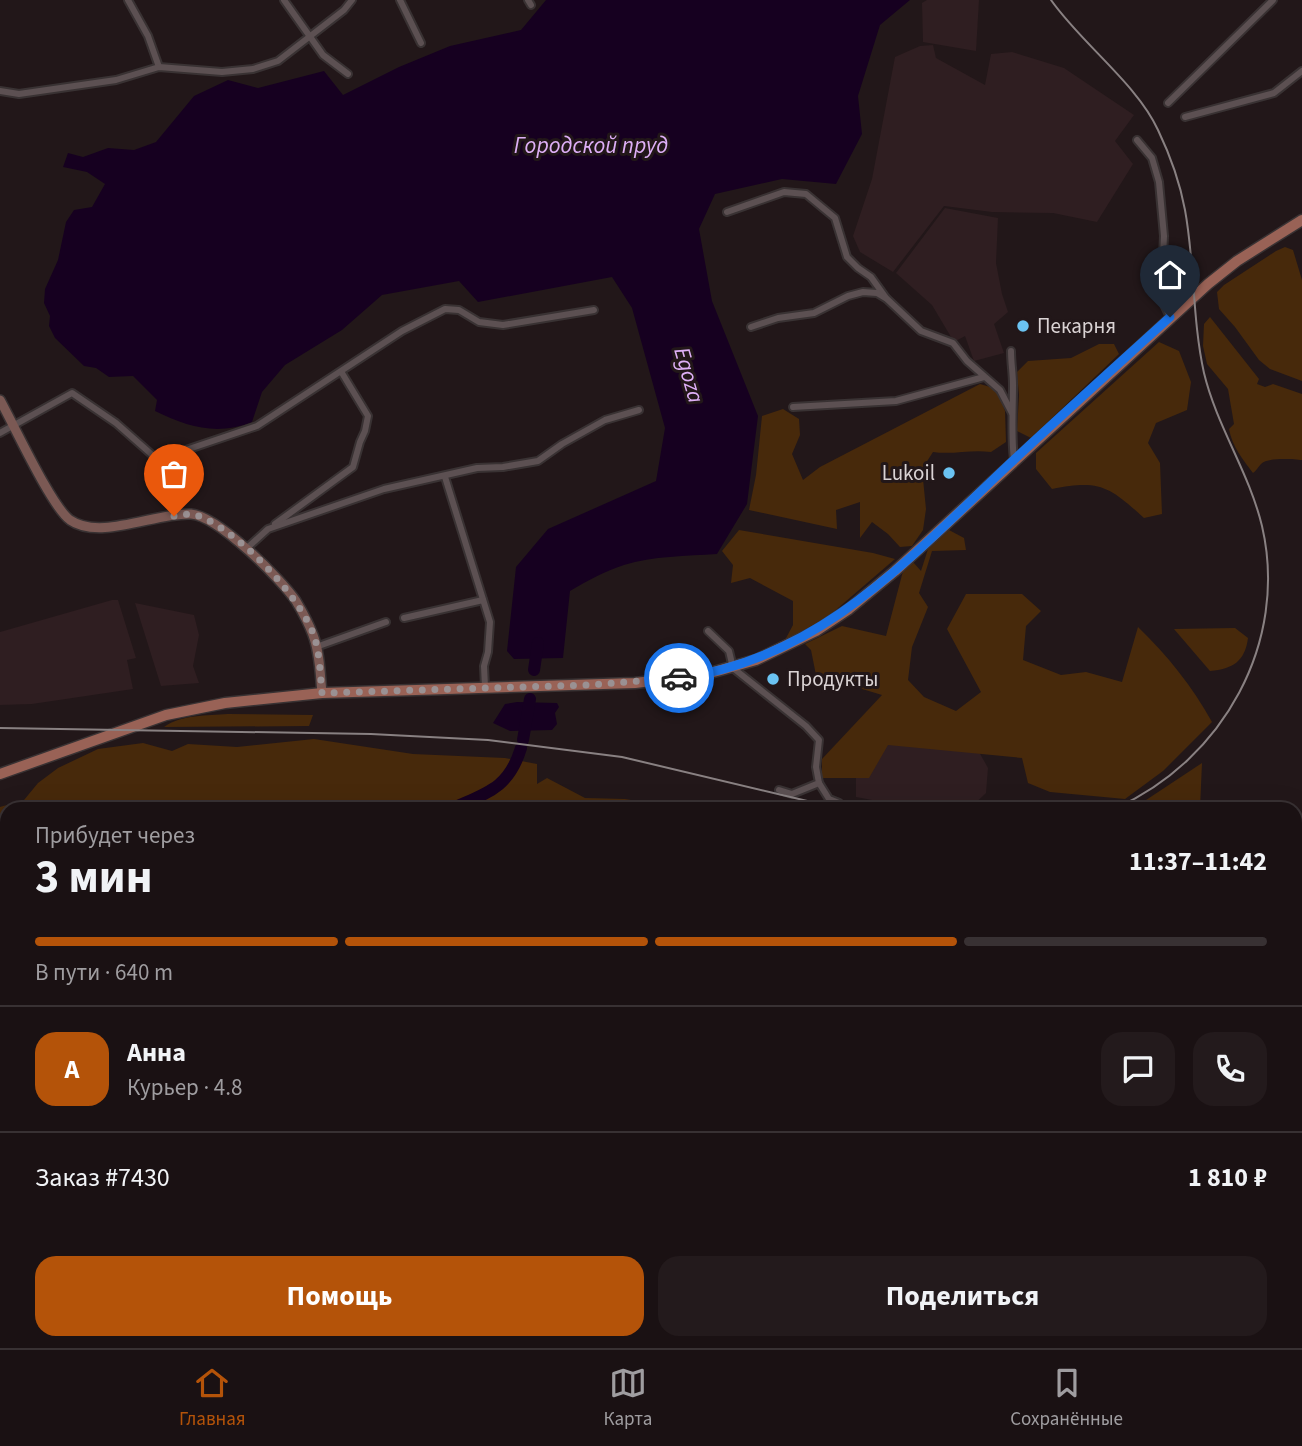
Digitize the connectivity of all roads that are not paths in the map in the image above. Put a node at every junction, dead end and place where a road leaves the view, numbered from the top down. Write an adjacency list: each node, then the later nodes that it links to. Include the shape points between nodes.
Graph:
1 (128, 0): 8 (street)
2 (284, 0): 6 (street)
3 (352, 0): 6 (street)
4 (400, 0): 7 (street)
5 (1273, 0): 12 (street)
6 (309, 37): 8 (street, via 278,61 253,69 222,72); 10 (street)
7 (421, 43)
8 (159, 67): 11 (street, via 116,80 19,94)
9 (1302, 71): 13 (street, via 1274,93)
10 (348, 74)
11 (0, 90)
12 (1168, 103)
13 (1185, 117)
14 (1137, 140): 19 (street, via 1152,158 1159,182 1164,236 1161,298)
15 (727, 212): 17 (street, via 783,192 806,194 835,218 847,257 871,277)
16 (1302, 220): 19 (main road, via 1237,261)
17 (887, 299): 20 (street, via 863,292 814,313); 23 (street, via 921,331 953,343)
18 (594, 310): 22 (street, via 503,325 479,321 459,310 445,310 402,331)
19 (1170, 317): 30 (main road)
20 (751, 327)
21 (1011, 351): 27 (street)
22 (342, 373): 32 (street, via 257,426 177,453); 34 (street, via 368,416 353,467)
23 (984, 377): 25 (street, via 896,401); 27 (street, via 1000,390)
24 (0, 400): 28 (street)
25 (793, 407)
26 (639, 410): 31 (street, via 606,420 538,461)
27 (1012, 413): 30 (street)
28 (14, 425): 29 (street); 32 (street, via 72,393 158,460); 33 (street, via 57,505 71,520 80,525 111,526)
29 (0, 433)
30 (1014, 460): 41 (main road, via 849,609 780,650)
31 (444, 477): 34 (street, via 384,489); 36 (street)
32 (174, 488): 33 (street)
33 (174, 516): 35 (street, via 193,514 211,522)
34 (268, 529): 35 (street)
35 (246, 549): 40 (street, via 296,601)
36 (482, 600): 37 (street); 42 (street, via 490,622)
37 (404, 618)
38 (386, 622): 40 (street)
39 (708, 631): 41 (street, via 729,651)
40 (316, 647): 43 (street)
41 (733, 668): 42 (main road, via 656,681); 45 (street, via 819,740)
42 (485, 687): 43 (main road)
43 (322, 693): 44 (main road, via 225,703 166,715)
44 (0, 774)
45 (818, 783): 46 (street, via 792,794); 47 (street)
46 (779, 790)
47 (836, 802)

